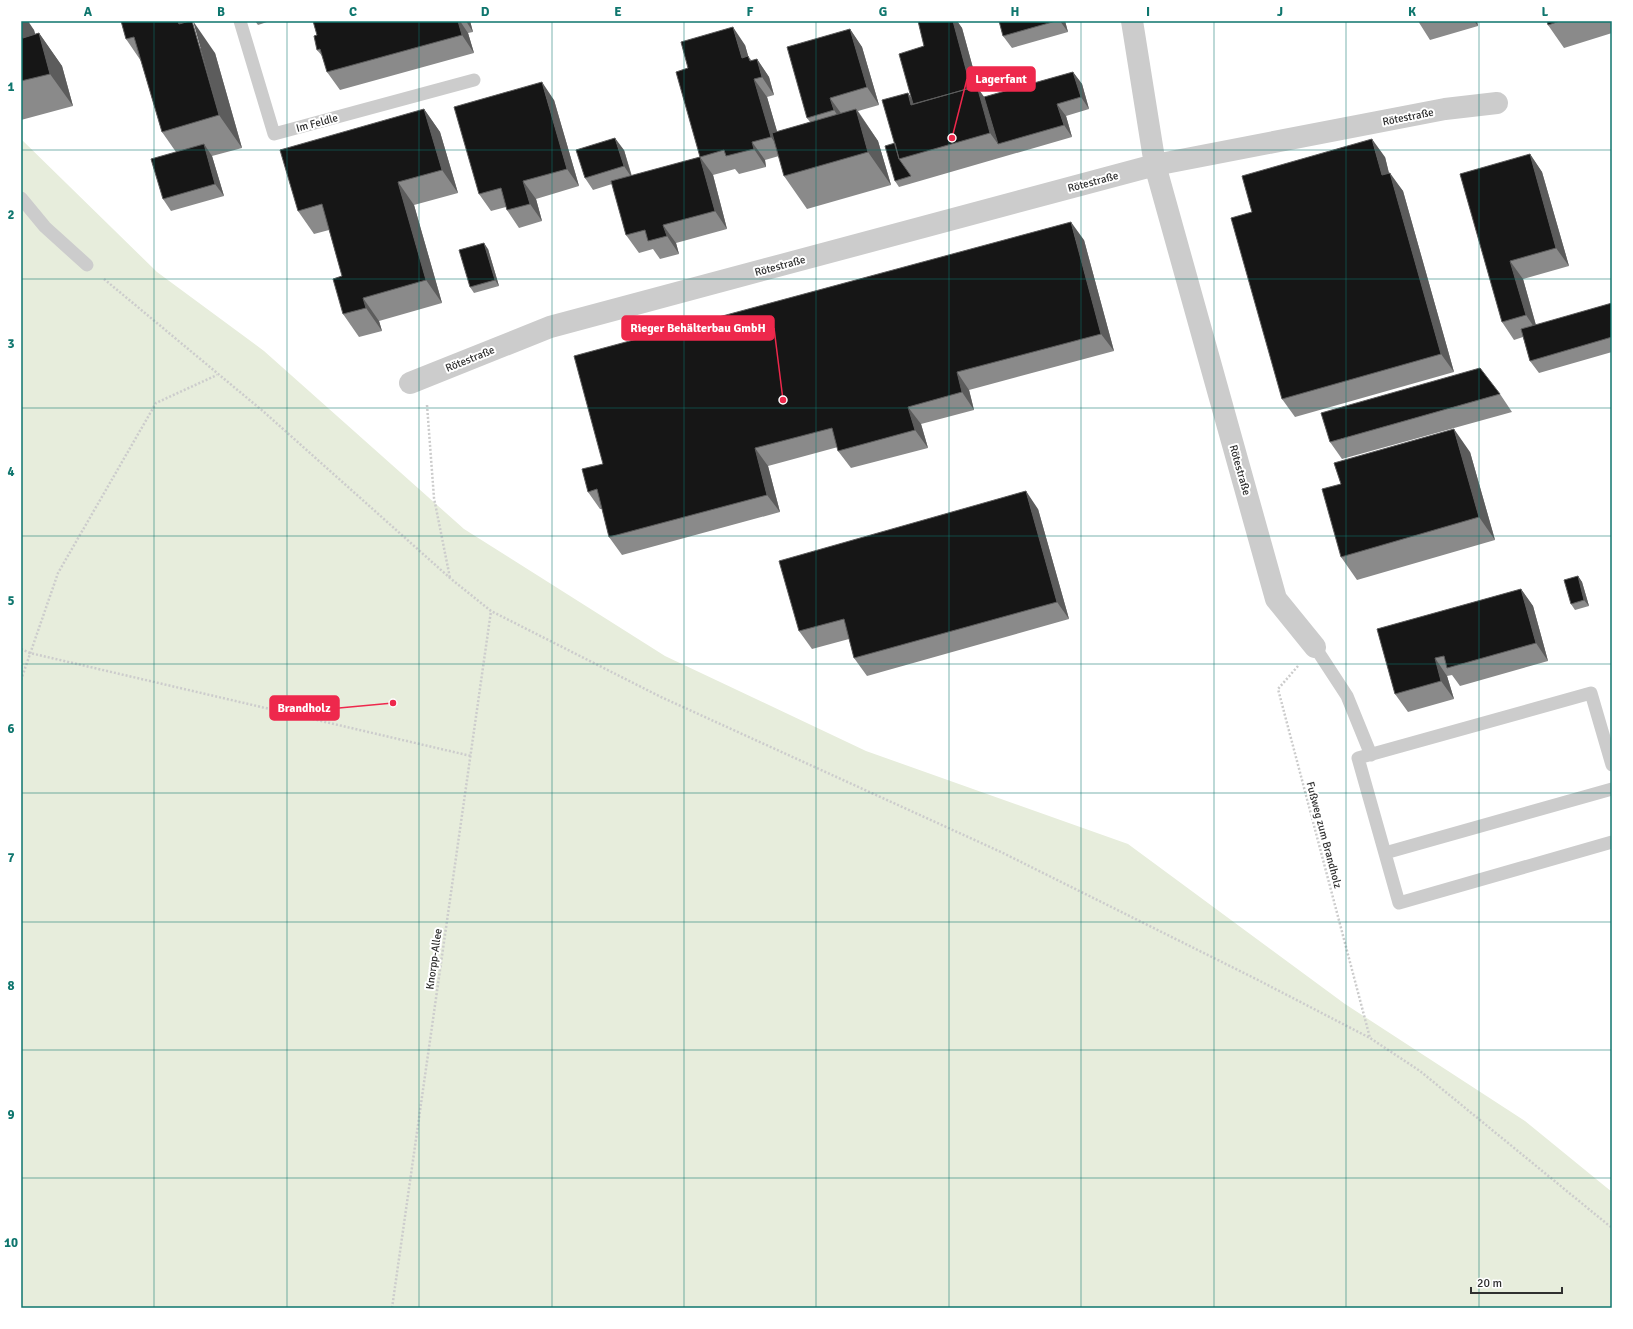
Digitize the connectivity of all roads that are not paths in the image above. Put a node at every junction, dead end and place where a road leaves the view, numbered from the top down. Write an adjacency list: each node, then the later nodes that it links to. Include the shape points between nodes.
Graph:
1 (240, 21): 3 (lane, Im Feldle, via 274,134)
2 (1132, 21): 5 (street, Rötestraße)
3 (474, 80)
4 (1497, 103): 5 (street, Rötestraße, via 1445,109)
5 (1155, 165): 8 (street, Rötestraße, via 550,327); 9 (street, Rötestraße, via 1276,599)
6 (21, 198): 7 (lane, via 45,227)
7 (87, 265)
8 (418, 380)
9 (1315, 647): 10 (lane, via 1347,696)
10 (1371, 755): 11 (lane, via 1591,693); 14 (lane, via 1358,758)
11 (1612, 765)
12 (1612, 789): 14 (lane)
13 (1612, 842): 14 (lane, via 1399,903)
14 (1385, 853)

